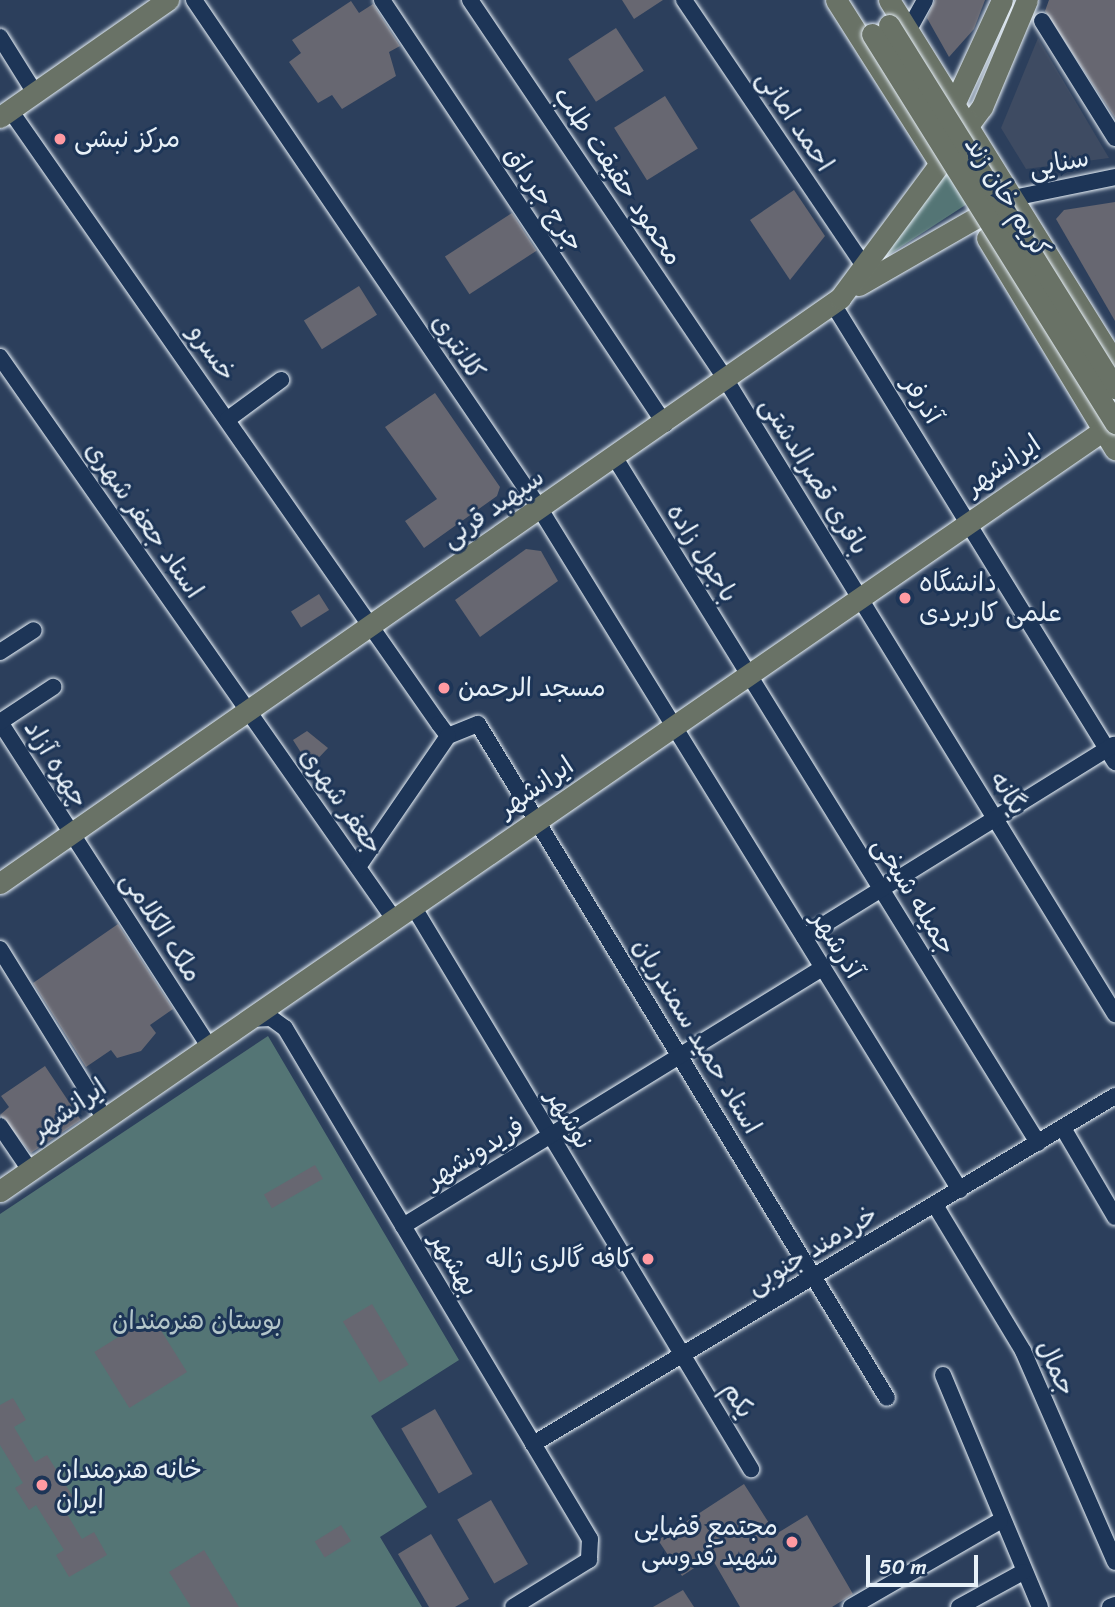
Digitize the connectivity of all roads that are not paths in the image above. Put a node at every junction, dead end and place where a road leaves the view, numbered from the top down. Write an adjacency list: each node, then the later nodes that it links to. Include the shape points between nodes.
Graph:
1 (194, 0): 40 (street, کلانتری)
2 (382, 0): 36 (street, جرج جرداق)
3 (470, 0): 33 (street, محمود حقیقت طلب)
4 (684, 0): 28 (street, احمد امانی)
5 (836, 0): 18 (main road)
6 (851, 0): 14 (main road, کریم خان زند)
7 (873, 0): 14 (main road, کریم خان زند)
8 (889, 0): 14 (main road, کریم خان زند)
9 (925, 0): 14 (street)
10 (1002, 0): 19 (main road)
11 (1027, 0): 21 (main road, سپهبد قرنی, via 1002,69)
12 (164, 1): 17 (main road)
13 (1042, 21): 22 (street)
14 (890, 30): 16 (main road, کریم خان زند); 34 (main road, کریم خان زند, bridge); 37 (main road, کریم خان زند, bridge)
15 (0, 37): 17 (street)
16 (934, 72): 18 (main road, via 936,92 925,104 910,108); 19 (main road, کریم خان زند)
17 (35, 93): 20 (main road)
18 (895, 96): 23 (main road)
19 (956, 106): 21 (main road, کریم خان زند); 23 (main road)
20 (5, 113): 35 (street, خسرو)
21 (968, 127): 24 (main road, سپهبد قرنی); 26 (main road, کریم خان زند)
22 (1115, 138)
23 (926, 146): 24 (main road)
24 (939, 162): 28 (main road, سپهبد قرنی)
25 (1115, 177): 26 (street, سنایی)
26 (1013, 198): 27 (main road); 31 (main road, کریم خان زند)
27 (974, 216): 29 (main road); 37 (main road, کریم خان زند)
28 (866, 269): 29 (main road, سپهبد قرنی)
29 (841, 298): 33 (main road, سپهبد قرنی); 41 (street, آذرفر)
30 (0, 357): 48 (street, استاد جعفر شهری)
31 (1115, 363)
32 (281, 380): 35 (street)
33 (726, 380): 36 (main road, سپهبد قرنی); 42 (street, باقری قصرالدشتی)
34 (1115, 388)
35 (228, 419): 43 (street, خسرو)
36 (665, 424): 39 (main road, سپهبد قرنی)
37 (1111, 425): 38 (main road, کریم خان زند); 41 (main road, ایرانشهر)
38 (1115, 449)
39 (615, 458): 40 (main road, سپهبد قرنی); 46 (street, باجول زاده)
40 (540, 509): 43 (main road, سپهبد قرنی); 50 (street, کلانتری)
41 (970, 522): 42 (main road, ایرانشهر); 52 (street, آذرفر)
42 (860, 598): 46 (main road, ایرانشهر); 53 (street, یگانه)
43 (373, 625): 48 (main road, سپهبد قرنی); 51 (street, خسرو)
44 (34, 630): 45 (street)
45 (0, 652)
46 (748, 675): 50 (main road, ایرانشهر); 58 (street, جمیله شیخی)
47 (52, 687): 49 (street)
48 (247, 712): 55 (main road, سپهبد قرنی); 56 (street, جعفر شهری)
49 (0, 722): 55 (street, چهره آزاد)
50 (673, 726): 54 (main road, ایرانشهر); 61 (street, آذرشهر)
51 (448, 736): 54 (street, استاد حمید سمندریان, via 478,724); 56 (street)
52 (1112, 752): 53 (street)
53 (995, 819): 58 (street); 64 (street, یگانه)
54 (538, 820): 59 (main road, ایرانشهر); 67 (street, استاد حمید سمندریان)
55 (71, 834): 57 (main road, سپهبد قرنی); 66 (street, ملک الکلامی)
56 (358, 867): 60 (street, جعفر شهری)
57 (0, 883)
58 (881, 889): 61 (street); 73 (street, جمیله شیخی)
59 (413, 906): 60 (main road, ایرانشهر); 72 (street, نوشهر)
60 (394, 919): 65 (main road, ایرانشهر)
61 (803, 937): 63 (street, آذرشهر)
62 (0, 949): 69 (street)
63 (823, 968): 67 (street, فریدونشهر); 75 (street, آذرشهر)
64 (1115, 1014)
65 (249, 1019): 66 (main road, ایرانشهر); 79 (street, بهشهر, via 271,1018 285,1028)
66 (209, 1046): 69 (main road, ایرانشهر)
67 (681, 1056): 72 (street, فریدونشهر); 80 (street, استاد حمید سمندریان)
68 (1115, 1097): 71 (street, خردمند جنوبی)
69 (105, 1119): 74 (main road, ایرانشهر)
70 (0, 1126): 74 (street)
71 (1063, 1128): 73 (street, خردمند جنوبی); 78 (street)
72 (551, 1136): 79 (street, فریدونشهر); 81 (street, نوشهر)
73 (1038, 1143): 75 (street, خردمند جنوبی)
74 (30, 1170): 76 (main road, ایرانشهر)
75 (960, 1190): 77 (street, خردمند جنوبی)
76 (0, 1191)
77 (935, 1205): 80 (street, خردمند جنوبی); 87 (street, جمال, via 1023,1351)
78 (1115, 1217)
79 (403, 1226): 84 (street, بهشهر)
80 (815, 1277): 81 (street, خردمند جنوبی); 83 (street, استاد حمید سمندریان)
81 (683, 1357): 84 (street, خردمند جنوبی); 85 (street, یکم)
82 (943, 1376): 86 (street)
83 (887, 1398)
84 (533, 1444): 90 (street, بهشهر, via 590,1539 589,1560)
85 (751, 1469)
86 (998, 1512): 88 (street); 91 (street); 94 (street)
87 (1115, 1562)
88 (1023, 1572): 92 (street); 93 (street)
89 (1115, 1605): 95 (street)
90 (513, 1607)
91 (851, 1607)
92 (959, 1607)
93 (1040, 1607)
94 (1050, 1607)
95 (1110, 1607)

